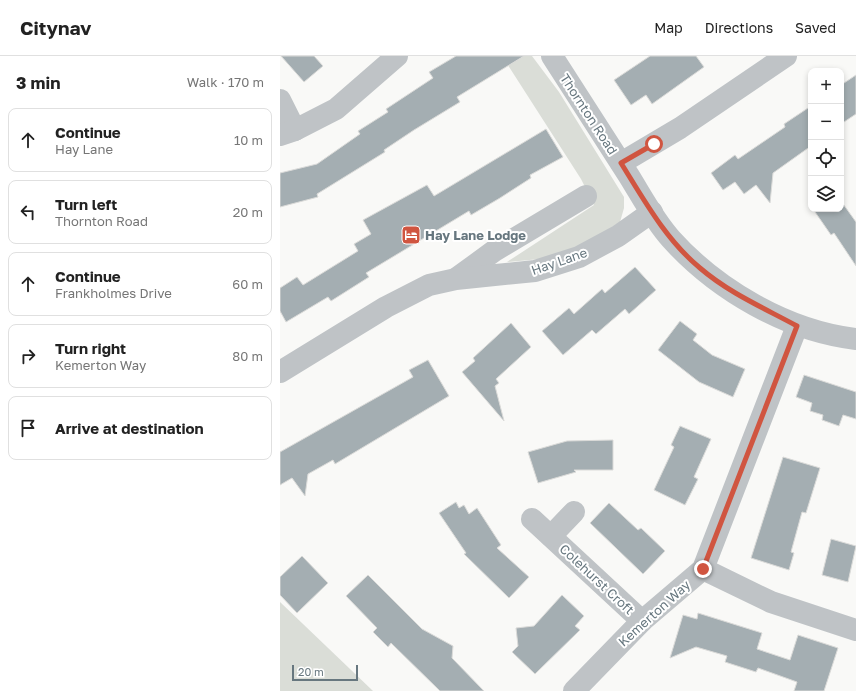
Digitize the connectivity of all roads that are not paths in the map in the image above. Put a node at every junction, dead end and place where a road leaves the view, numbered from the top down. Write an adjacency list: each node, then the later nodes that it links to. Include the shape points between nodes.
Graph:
1 (397, 56): 5 (street, via 336,109)
2 (552, 56): 6 (street, Thornton Road)
3 (786, 56): 6 (street, via 680,128)
4 (280, 100): 5 (street)
5 (287, 132)
6 (621, 163): 8 (street, Thornton Road)
7 (586, 196): 9 (street, Hay Lane, via 494,251)
8 (652, 212): 9 (street, Hay Lane, via 618,236 579,257 535,271); 10 (street, Thornton Road, via 670,238 699,268 731,291)
9 (456, 279): 12 (street, Hay Lane, via 429,286 386,307)
10 (797, 326): 11 (street, Thornton Road, via 830,336); 16 (street, Kemerton Way)
11 (856, 338)
12 (280, 372)
13 (574, 512): 15 (street, Colehurst Croft)
14 (532, 519): 15 (street, Colehurst Croft)
15 (551, 536): 17 (street, Colehurst Croft)
16 (703, 569): 17 (street, Kemerton Way); 18 (street, via 771,602)
17 (642, 621): 19 (street, Kemerton Way)
18 (856, 630)
19 (574, 691)

